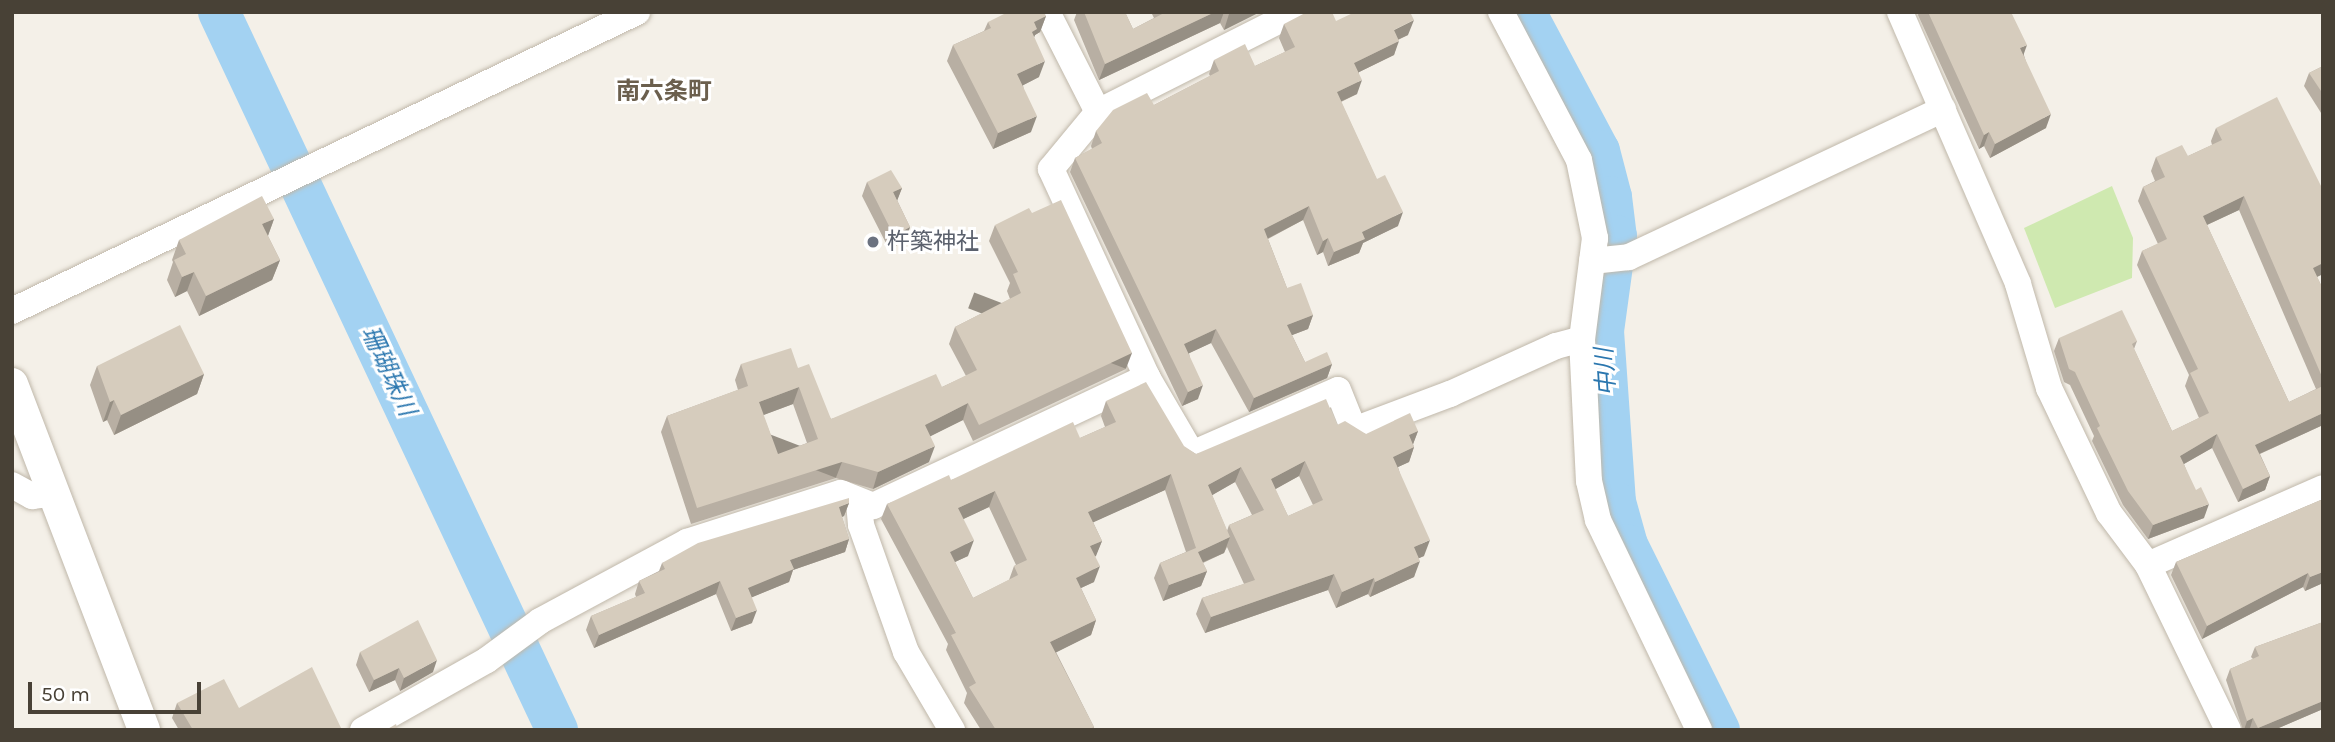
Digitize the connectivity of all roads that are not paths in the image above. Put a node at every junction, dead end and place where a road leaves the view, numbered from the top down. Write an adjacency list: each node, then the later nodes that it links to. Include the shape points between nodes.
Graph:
1 (638, 12): 9 (street)
2 (1047, 12): 7 (street)
3 (1296, 12): 7 (street)
4 (1502, 12): 8 (street, via 1579,160 1595,238)
5 (1900, 12): 6 (street)
6 (1943, 109): 8 (street, via 1629,257); 17 (street, via 2018,284 2049,388 2109,513)
7 (1098, 113): 11 (street, via 1051,169)
8 (1592, 261): 10 (street)
9 (12, 311)
10 (1582, 339): 11 (street, via 1556,345 1450,394 1354,430 1338,390 1192,454); 21 (street, via 1589,481 1598,520)
11 (1147, 377): 16 (street, via 873,506)
12 (12, 384): 15 (street)
13 (12, 485): 15 (street, via 32,496)
14 (2323, 488): 17 (street)
15 (56, 493): 18 (street)
16 (859, 502): 19 (street, via 841,493 687,542 540,621 487,660); 20 (street, via 861,525 906,652)
17 (2147, 565): 22 (street)
18 (144, 730)
19 (363, 730)
20 (952, 730)
21 (1699, 730)
22 (2228, 730)

